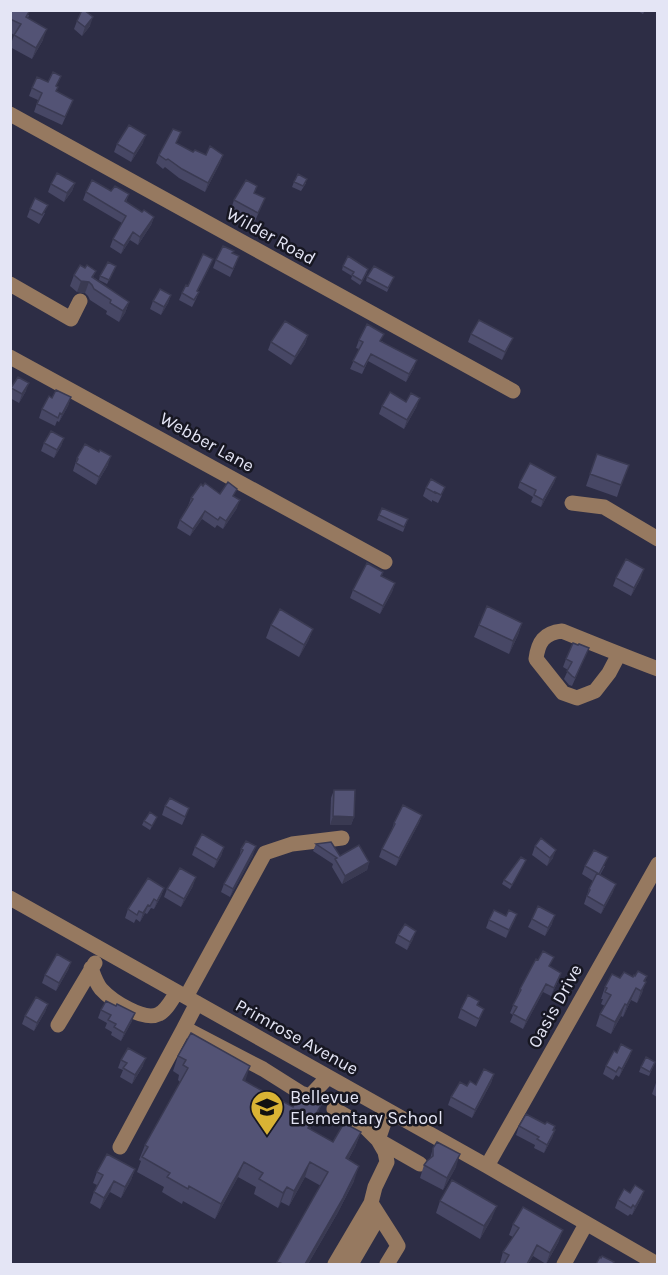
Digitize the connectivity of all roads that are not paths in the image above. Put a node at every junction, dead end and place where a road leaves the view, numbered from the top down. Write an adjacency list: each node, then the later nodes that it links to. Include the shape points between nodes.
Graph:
1 (10, 114): 5 (street, Wilder Road)
2 (10, 284): 3 (street, via 71,319)
3 (81, 301)
4 (10, 357): 8 (street, Webber Lane)
5 (513, 392)
6 (572, 503): 7 (street, via 604,507)
7 (657, 539)
8 (385, 562)
9 (619, 654): 9 (street, via 562,632 552,632 542,639 536,659 563,693 578,698 595,691); 10 (street)
10 (657, 669)
11 (342, 838): 16 (street, via 292,844 265,853)
12 (657, 867): 25 (street, Oasis Drive)
13 (10, 898): 14 (street, Primrose Avenue)
14 (102, 950): 15 (street); 16 (street, Primrose Avenue)
15 (92, 968): 16 (street, via 102,989 138,1013 160,1014); 17 (street)
16 (186, 997): 18 (street); 19 (street, Primrose Avenue)
17 (58, 1025)
18 (184, 1028): 19 (street, via 301,1093 310,1096); 23 (street)
19 (328, 1077): 21 (street, Primrose Avenue)
20 (334, 1109): 22 (street, via 365,1127)
21 (388, 1111): 22 (street); 25 (street, Primrose Avenue)
22 (378, 1140): 24 (street); 26 (street, via 387,1162 375,1187)
23 (120, 1147)
24 (420, 1164)
25 (487, 1167): 27 (street, Primrose Avenue)
26 (375, 1209): 28 (street); 29 (street); 30 (street, via 398,1246)
27 (586, 1224): 31 (street); 32 (street, Primrose Avenue)
28 (335, 1264)
29 (351, 1264)
30 (387, 1264)
31 (564, 1264)
32 (654, 1264)

